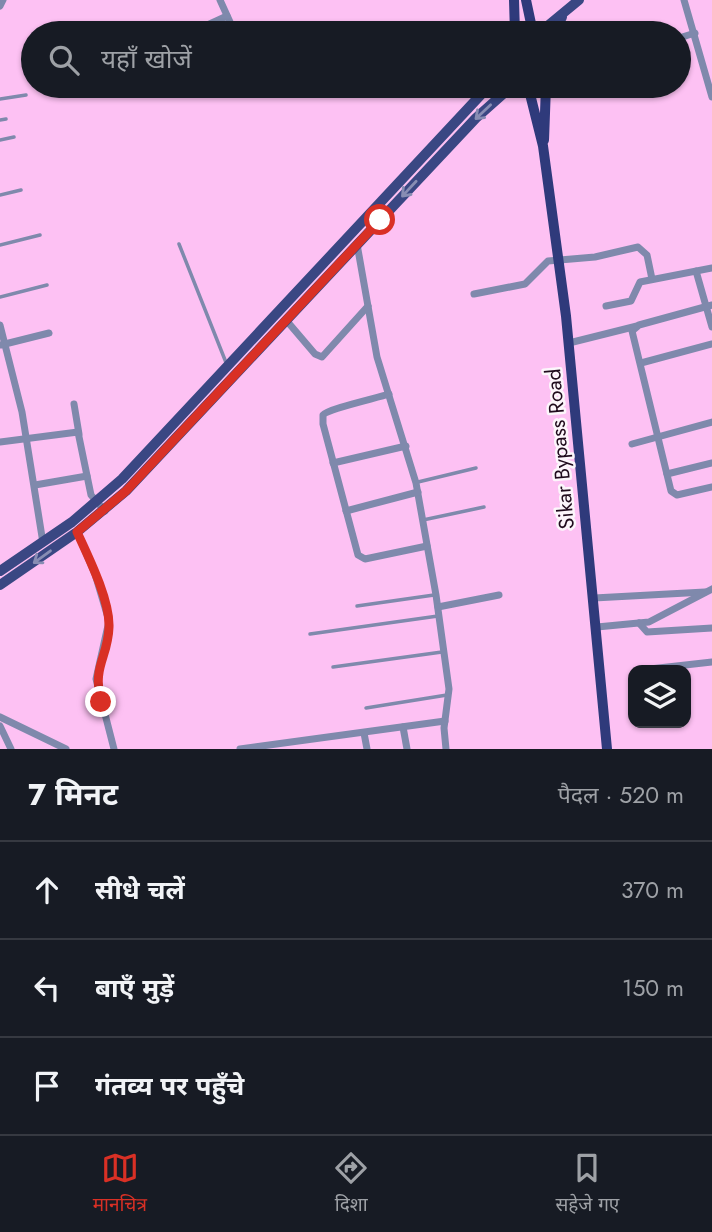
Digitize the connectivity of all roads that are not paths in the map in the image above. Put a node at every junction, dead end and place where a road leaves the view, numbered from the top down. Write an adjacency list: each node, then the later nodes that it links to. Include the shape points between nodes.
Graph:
1 (3, 0): 7 (street)
2 (220, 0): 8 (street)
3 (514, 0): 12 (highway)
4 (526, 0): 13 (highway)
5 (579, 0): 9 (main road)
6 (684, 0): 16 (street)
7 (0, 6)
8 (227, 16): 10 (street); 11 (street)
9 (562, 17): 14 (main road); 15 (main road)
10 (216, 21)
11 (229, 21)
12 (515, 21)
13 (530, 21)
14 (556, 21)
15 (560, 21)
16 (695, 33): 17 (street); 19 (street)
17 (691, 34)
18 (712, 60): 19 (street)
19 (703, 62): 21 (street)
20 (21, 96): 26 (lane)
21 (712, 97)
22 (478, 98): 57 (main road)
23 (498, 98): 36 (main road, one-way to 36)
24 (531, 98): 31 (highway, Sikar Bypass Road)
25 (545, 98): 31 (highway, Sikar Bypass Road)
26 (0, 99)
27 (6, 119): 28 (lane)
28 (0, 120)
29 (14, 137): 30 (lane)
30 (0, 140)
31 (543, 146): 38 (highway, Sikar Bypass Road)
32 (21, 190): 33 (lane)
33 (0, 195)
34 (40, 234): 37 (lane)
35 (179, 244): 57 (lane)
36 (357, 244): 45 (street); 48 (main road)
37 (0, 245)
38 (559, 259): 41 (street, via 638,247 647,255); 43 (street, via 542,264 525,284); 53 (highway, Sikar Bypass Road)
39 (712, 268): 40 (street)
40 (696, 271): 41 (street); 47 (street)
41 (652, 279): 46 (street, via 640,282 631,301)
42 (47, 285): 44 (lane)
43 (474, 294)
44 (0, 297)
45 (368, 306): 48 (street, via 322,356); 58 (street)
46 (606, 306)
47 (709, 306): 50 (street); 51 (street)
48 (286, 320): 76 (main road, via 161,456)
49 (0, 325): 55 (street)
50 (638, 326): 53 (street); 56 (street, via 632,331)
51 (712, 327)
52 (50, 333): 55 (street)
53 (569, 343): 88 (highway, Sikar Bypass Road)
54 (712, 344): 56 (street)
55 (2, 345): 62 (street)
56 (641, 363): 63 (street)
57 (228, 367): 76 (main road)
58 (389, 394): 66 (street); 67 (street, via 325,411 322,420)
59 (74, 404): 61 (street)
60 (712, 422): 63 (street)
61 (79, 434): 62 (street); 71 (street)
62 (26, 439): 64 (street); 73 (street)
63 (659, 439): 65 (street); 70 (street)
64 (0, 442)
65 (632, 444)
66 (405, 446): 67 (street); 72 (street)
67 (333, 463): 78 (street)
68 (712, 463): 70 (street)
69 (476, 468): 72 (lane)
70 (667, 474): 74 (street, via 673,494)
71 (87, 477): 73 (street); 76 (street, via 91,495)
72 (416, 483): 75 (street)
73 (34, 485): 81 (street)
74 (712, 487)
75 (418, 492): 78 (street); 79 (street)
76 (101, 506): 80 (main road); 81 (main road)
77 (484, 507): 79 (lane)
78 (346, 511): 82 (street, via 360,559)
79 (423, 520): 82 (street)
80 (77, 532): 84 (main road, one-way to 84); 112 (street, via 109,621 96,679)
81 (43, 543): 83 (main road)
82 (427, 546): 86 (street)
83 (0, 570)
84 (0, 585)
85 (711, 591): 88 (street); 92 (street)
86 (436, 594): 89 (lane); 90 (street)
87 (499, 595): 90 (street)
88 (594, 598): 93 (highway, Sikar Bypass Road)
89 (357, 606)
90 (438, 607): 91 (street)
91 (440, 616): 95 (lane); 96 (street)
92 (639, 623): 93 (street); 94 (street, via 647,632)
93 (597, 627): 118 (highway, Sikar Bypass Road)
94 (712, 628)
95 (310, 634)
96 (444, 652): 99 (lane); 100 (street)
97 (712, 662): 98 (street)
98 (685, 665)
99 (333, 667)
100 (449, 695): 101 (lane); 103 (street)
101 (366, 708)
102 (0, 717): 111 (street)
103 (445, 721): 105 (street); 117 (street)
104 (0, 726): 110 (street)
105 (403, 727): 106 (street); 116 (street)
106 (364, 733): 107 (street); 115 (street)
107 (326, 739): 108 (street); 114 (street)
108 (288, 746): 109 (street)
109 (254, 748): 113 (street)
110 (11, 749)
111 (66, 749)
112 (114, 749)
113 (240, 749)
114 (328, 749)
115 (367, 749)
116 (407, 749)
117 (446, 749)
118 (607, 749)

